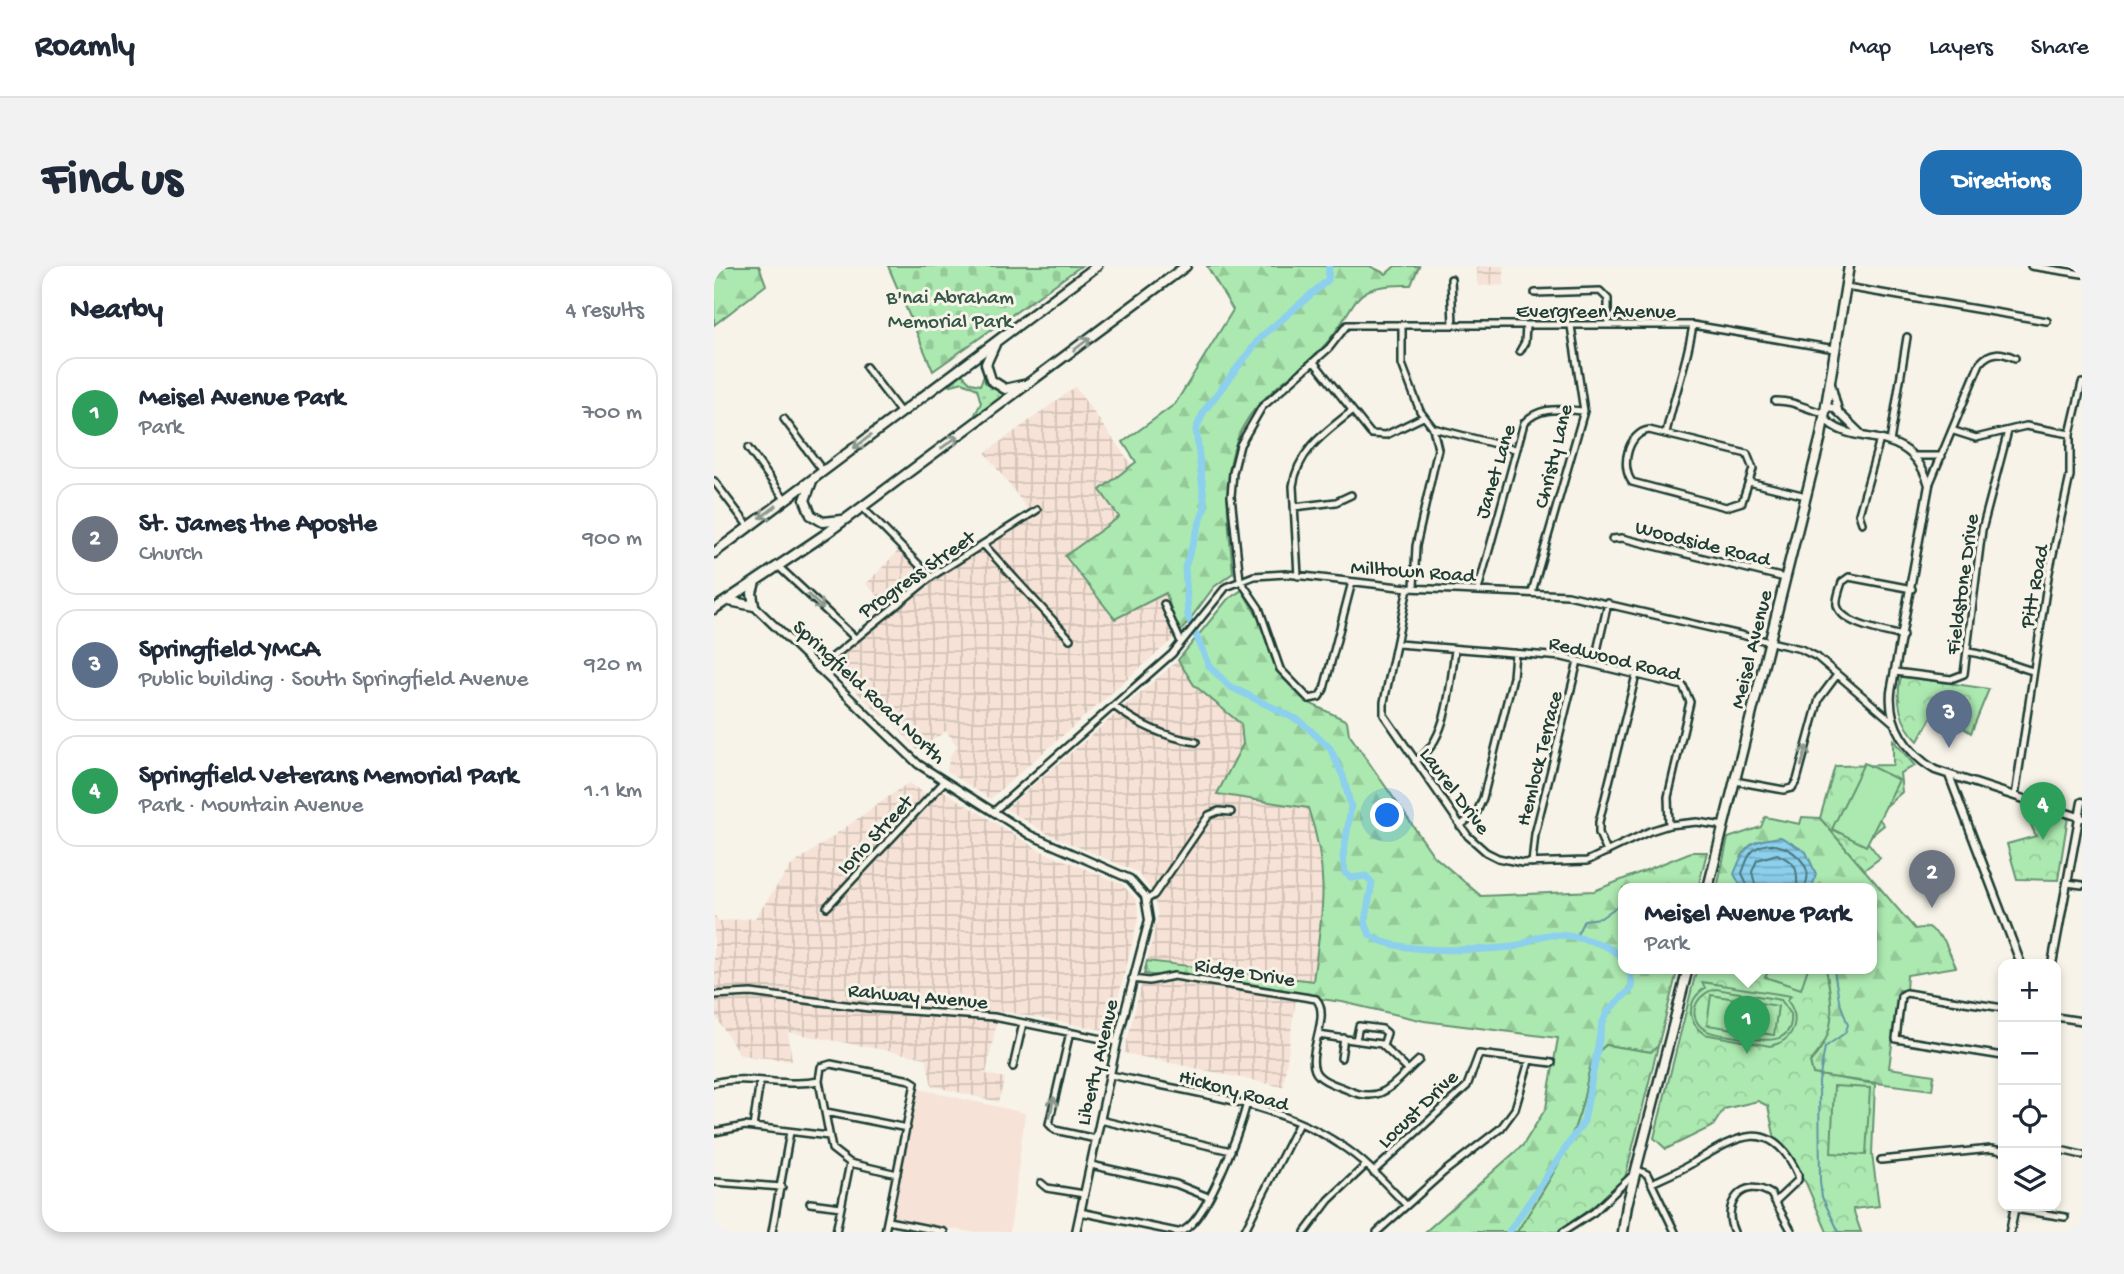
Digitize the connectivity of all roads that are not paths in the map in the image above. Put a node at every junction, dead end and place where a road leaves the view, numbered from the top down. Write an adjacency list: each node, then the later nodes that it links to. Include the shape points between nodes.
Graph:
1 (1097, 266): 17 (main road)
2 (1186, 266): 25 (main road, one-way to 2)
3 (1849, 266): 7 (main road, Meisel Avenue)
4 (2031, 266): 5 (street)
5 (2082, 274)
6 (1451, 279): 10 (street)
7 (1846, 288): 9 (street); 18 (main road, Meisel Avenue)
8 (1535, 293): 13 (street, via 1600,291 1608,299)
9 (2047, 321)
10 (1453, 324): 11 (street, Evergreen Avenue); 12 (street, Evergreen Avenue)
11 (1402, 325): 21 (street, Evergreen Avenue, via 1355,323 1343,328); 32 (street, via 1402,364)
12 (1526, 325): 14 (street, Evergreen Avenue); 19 (street)
13 (1608, 325): 14 (street, Evergreen Avenue); 15 (street, Evergreen Avenue)
14 (1571, 326): 28 (street, Christy Lane)
15 (1693, 326): 18 (street, Evergreen Avenue); 38 (street, via 1686,369 1676,385)
16 (1907, 337): 43 (street)
17 (996, 342): 25 (main road, via 986,364 990,380 1005,388); 30 (main road)
18 (1835, 349): 23 (main road, Meisel Avenue)
19 (1520, 351)
20 (2015, 358): 36 (street, via 1997,352 1983,359)
21 (1314, 362): 27 (street); 69 (street, via 1262,407 1240,445 1231,496)
22 (866, 368): 30 (street)
23 (1830, 381): 29 (street); 31 (main road, Meisel Avenue)
24 (2082, 383): 40 (street, Pitt Road)
25 (1028, 384): 57 (main road, one-way to 25)
26 (1775, 401): 31 (street, via 1790,401)
27 (1352, 411): 32 (street, via 1371,434 1381,437); 56 (street, via 1302,458 1294,479)
28 (1584, 411): 45 (street, Janet Lane, via 1538,412 1524,423); 75 (street, Christy Lane)
29 (1839, 412): 31 (street); 39 (street)
30 (901, 413): 48 (main road, one-way to 48)
31 (1825, 413): 35 (street); 41 (main road, Meisel Avenue)
32 (1423, 417): 34 (street)
33 (784, 419): 48 (street)
34 (1433, 428): 45 (street); 72 (street, Laurel Drive, via 1437,460)
35 (1843, 430): 39 (street); 41 (street)
36 (1954, 431): 37 (street, via 1976,438); 47 (street)
37 (2008, 431): 40 (street, via 2026,426); 88 (street, Fieldstone Drive, via 1982,530)
38 (1666, 433): 51 (street, via 1744,452 1753,466); 51 (street, via 1645,430 1633,439 1626,469 1635,484 1730,508 1742,502)
39 (1860, 433): 42 (street)
40 (2070, 434): 93 (street, Pitt Road, via 2070,476)
41 (1821, 436): 54 (main road, Meisel Avenue)
42 (1880, 439): 43 (street); 60 (street, via 1859,513)
43 (1890, 442): 46 (street)
44 (748, 448): 55 (street)
45 (1515, 449): 74 (street, Janet Lane)
46 (1913, 456): 47 (street); 52 (street)
47 (1942, 456): 52 (street)
48 (823, 471): 49 (main road)
49 (813, 478): 55 (main road); 59 (main road, via 805,500 811,515 823,522)
50 (714, 481): 61 (street)
51 (1749, 482): 54 (street)
52 (1930, 485): 73 (street)
53 (1351, 495): 56 (street, via 1336,502)
54 (1806, 496): 68 (main road, Meisel Avenue)
55 (785, 499): 61 (main road, one-way to 61)
56 (1294, 507): 67 (street)
57 (862, 508): 59 (main road); 66 (street)
58 (1037, 510): 63 (street, Progress Street)
59 (846, 519): 65 (main road)
60 (1862, 523)
61 (749, 527): 64 (main road)
62 (1612, 539): 68 (street, Woodside Road)
63 (983, 544): 66 (street, Progress Street); 83 (street)
64 (714, 553)
65 (778, 566): 70 (main road); 82 (street, one-way to 82)
66 (931, 576): 82 (street, Progress Street)
67 (1298, 576): 69 (street, Milltown Road, via 1270,573); 71 (street, Milltown Road)
68 (1786, 578): 85 (main road, Meisel Avenue)
69 (1240, 580): 71 (street, via 1259,608 1277,662 1309,699 1319,697 1324,689); 84 (street, Milltown Road, via 1226,587)
70 (755, 582): 76 (main road); 79 (main road)
71 (1352, 582): 72 (street, Milltown Road)
72 (1411, 588): 74 (street, Milltown Road); 86 (street, Laurel Drive)
73 (1912, 589): 81 (street); 81 (street, via 1849,577 1842,582 1838,601 1840,611 1854,622)
74 (1478, 590): 75 (street, Milltown Road)
75 (1532, 593): 77 (street, Milltown Road)
76 (726, 601): 79 (main road); 80 (main road)
77 (1608, 603): 85 (street, Milltown Road); 91 (street)
78 (1164, 604): 84 (street)
79 (754, 606): 92 (street, Springfield Road North)
80 (714, 610)
81 (1903, 636): 94 (street)
82 (854, 638): 92 (street, Progress Street)
83 (1070, 639)
84 (1181, 642): 97 (street, Milltown Road)
85 (1769, 642): 96 (street, Milltown Road, via 1809,653); 102 (main road, Meisel Avenue)
86 (1398, 644): 87 (street, Redwood Road); 100 (street, Laurel Drive, via 1384,715)
87 (1455, 650): 89 (street, Redwood Road); 100 (street, via 1436,737 1428,752)
88 (1969, 652): 93 (street, via 1998,656 2010,665); 94 (street, Fieldstone Drive, via 1964,674 1957,678)
89 (1516, 653): 90 (street, Redwood Road); 110 (street, via 1483,798 1477,812)
90 (1578, 661): 91 (street, Redwood Road); 113 (street, Hemlock Terrace, via 1535,834)
91 (1594, 664): 95 (street, Redwood Road)
92 (818, 669): 103 (street, Springfield Road North, via 906,753)
93 (2033, 671): 104 (street, Pitt Road)
94 (1895, 672): 98 (street, via 1890,706)
95 (1636, 675): 109 (street, Redwood Road, via 1683,687 1689,698 1668,797); 112 (street, via 1599,822)
96 (1837, 675): 98 (street, Milltown Road); 102 (street, one-way to 96, via 1792,788 1819,699)
97 (1114, 706): 99 (street, via 1144,726); 106 (street, Milltown Road)
98 (1894, 723): 101 (street, via 1919,759)
99 (1196, 742)
100 (1415, 761): 110 (street, Laurel Drive)
101 (1949, 775): 104 (street); 119 (street)
102 (1735, 781): 111 (main road, Meisel Avenue)
103 (944, 782): 106 (street, Springfield Road North); 118 (street, Iorio Street)
104 (2015, 796): 108 (street)
105 (2082, 802): 108 (street)
106 (993, 812): 117 (street, Springfield Road North, via 1038,839 1126,876)
107 (1231, 812): 117 (street, via 1209,816)
108 (2080, 817): 115 (street)
109 (1669, 825): 111 (street, Laurel Drive, via 1697,822); 112 (street, Laurel Drive)
110 (1460, 826): 113 (street, Laurel Drive, via 1491,856)
111 (1724, 826): 114 (main road, Meisel Avenue)
112 (1607, 852): 113 (street, Laurel Drive, via 1587,862)
113 (1532, 863)
114 (1709, 883)
115 (2067, 883): 116 (street); 120 (street)
116 (2082, 886)
117 (1146, 900): 122 (street, Liberty Avenue, via 1148,924)
118 (827, 907)
119 (2019, 959)
120 (2053, 959)
121 (1686, 974): 163 (main road)
122 (1132, 979): 129 (street, Ridge Drive, via 1174,976 1312,997 1322,1010); 132 (street, Liberty Avenue)
123 (714, 995): 127 (street, Rahway Avenue, via 751,993)
124 (1998, 1007): 134 (street, via 1906,993 1901,996 1896,1039)
125 (2061, 1018): 126 (street)
126 (2082, 1021)
127 (1023, 1023): 128 (street, Rahway Avenue); 139 (street)
128 (1070, 1032): 132 (street, Rahway Avenue); 154 (street, one-way to 128, via 1055,1130 1049,1124)
129 (1318, 1035): 130 (street); 140 (street, Ridge Drive, via 1316,1072 1360,1096 1377,1096)
130 (1344, 1038): 131 (street); 135 (street)
131 (1356, 1040): 133 (street); 133 (street, via 1359,1027 1382,1029 1387,1033)
132 (1118, 1042): 141 (street, Liberty Avenue)
133 (1383, 1046): 140 (street)
134 (1998, 1055)
135 (1341, 1058)
136 (1419, 1060): 140 (street, Ridge Drive)
137 (1529, 1061): 138 (street, Locust Drive); 164 (street, Locust Drive, via 1479,1054 1467,1086); 174 (street, via 1507,1122)
138 (1552, 1063)
139 (1013, 1068)
140 (1408, 1070)
141 (1111, 1075): 145 (street, Hickory Road); 147 (street, Liberty Avenue)
142 (760, 1081): 143 (street); 144 (street); 149 (street)
143 (819, 1081): 146 (street); 150 (street, via 821,1067 831,1065 910,1080 915,1087)
144 (714, 1083)
145 (1246, 1106): 148 (street, Hickory Road); 157 (street)
146 (826, 1112): 150 (street); 153 (street)
147 (1100, 1120): 154 (street, Liberty Avenue); 157 (street)
148 (1299, 1123): 162 (street, Hickory Road, via 1338,1142); 188 (street)
149 (753, 1127): 151 (street, via 732,1126); 152 (street)
150 (907, 1128): 165 (street)
151 (714, 1132)
152 (790, 1132): 153 (street); 169 (street)
153 (829, 1136): 160 (street, via 836,1154)
154 (1097, 1139): 161 (street, Liberty Avenue)
155 (1998, 1150): 159 (street)
156 (2061, 1150): 158 (street)
157 (1231, 1151): 171 (street)
158 (2082, 1155)
159 (1881, 1160)
160 (850, 1163): 165 (street); 175 (street)
161 (1091, 1165): 170 (street, Liberty Avenue); 171 (street, via 1176,1184)
162 (1366, 1165): 164 (street, Hickory Road); 189 (street, via 1329,1200)
163 (1637, 1170): 168 (street, via 1647,1174); 191 (street, via 1594,1212); 192 (main road)
164 (1373, 1172): 174 (street, Hickory Road)
165 (897, 1174): 180 (street)
166 (714, 1182): 169 (street)
167 (1041, 1183): 170 (street)
168 (1652, 1183): 172 (street, via 1736,1138 1755,1136 1776,1146 1798,1175); 193 (street)
169 (782, 1187): 182 (street)
170 (1084, 1194): 178 (street, Liberty Avenue)
171 (1208, 1197): 187 (street, via 1192,1226)
172 (1776, 1200): 194 (street, via 1758,1188 1739,1192 1728,1212); 195 (street)
173 (810, 1203): 175 (street)
174 (1406, 1205): 190 (street)
175 (841, 1207): 183 (street)
176 (2014, 1211): 196 (street)
177 (2031, 1211): 179 (street)
178 (1080, 1212): 186 (street, Liberty Avenue); 187 (street)
179 (2065, 1217)
180 (887, 1221): 181 (street); 184 (street)
181 (929, 1231): 185 (street)
182 (772, 1232)
183 (836, 1232)
184 (885, 1232)
185 (944, 1232)
186 (1076, 1232)
187 (1178, 1232)
188 (1244, 1232)
189 (1305, 1232)
190 (1377, 1232)
191 (1563, 1232)
192 (1623, 1232)
193 (1675, 1232)
194 (1734, 1232)
195 (1791, 1232)
196 (2010, 1232)

